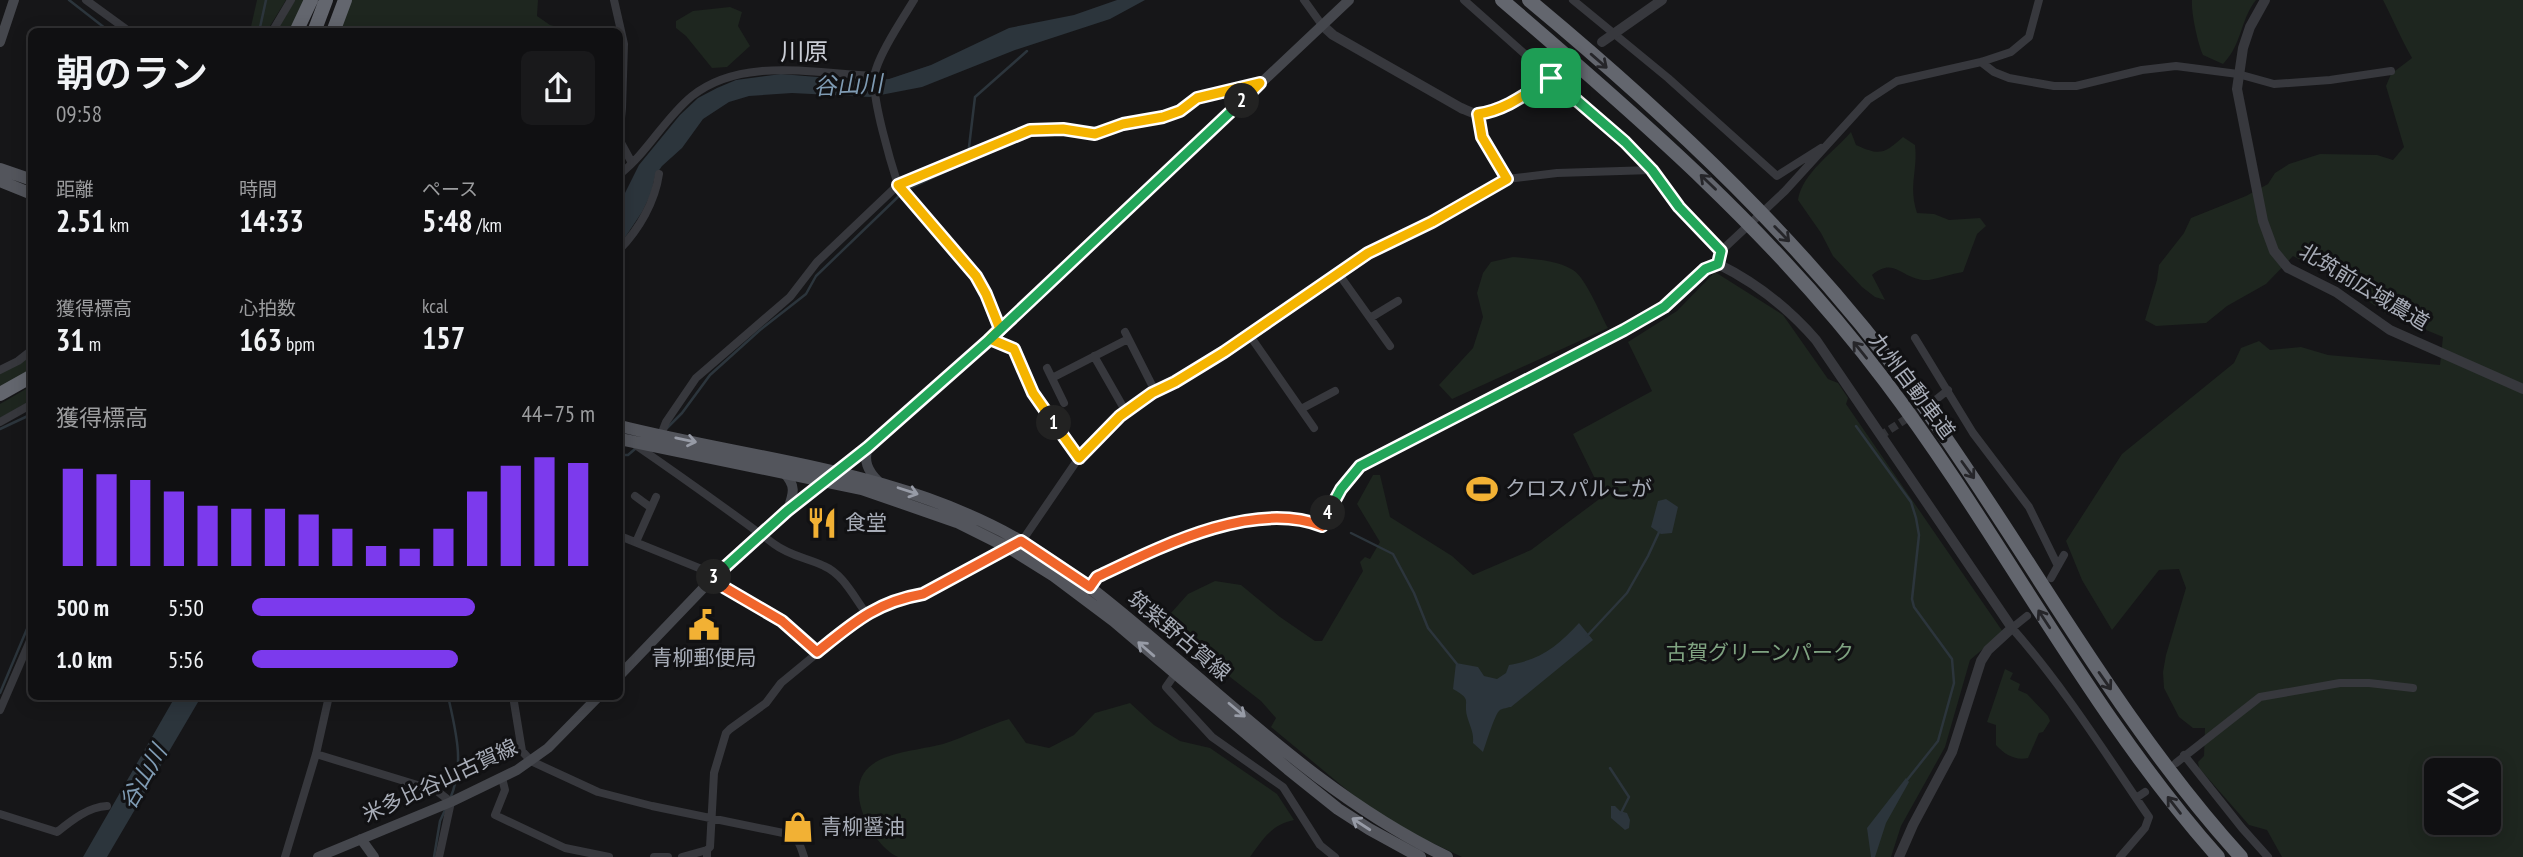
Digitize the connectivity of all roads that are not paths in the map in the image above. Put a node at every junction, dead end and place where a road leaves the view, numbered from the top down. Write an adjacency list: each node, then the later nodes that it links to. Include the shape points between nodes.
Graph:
1 (14, 0): 28 (main road)
2 (86, 0): 19 (street)
3 (290, 0): 20 (street)
4 (311, 0): 21 (highway)
5 (329, 0): 22 (highway); 23 (highway)
6 (345, 0): 24 (highway)
7 (614, 0): 25 (street)
8 (914, 0): 35 (street)
9 (1304, 0): 18 (street)
10 (1349, 0): 18 (main road)
11 (1464, 0): 36 (street)
12 (1502, 0): 146 (highway, 九州自動車道, one-way to 12, via 2126,740 1948,469 1835,318 1711,184)
13 (1529, 0): 147 (highway, 九州自動車道, one-way to 147, via 1716,167 1865,328 1975,481 2138,729)
14 (1573, 0): 26 (street)
15 (1662, 0): 26 (street)
16 (2039, 0): 30 (street, via 2033,30 2024,44)
17 (2265, 0): 33 (street, 北筑前広域農道, via 2250,27)
18 (1322, 25): 37 (main road); 38 (street)
19 (124, 28)
20 (274, 28)
21 (298, 28)
22 (316, 28)
23 (320, 28)
24 (334, 28)
25 (620, 28)
26 (1615, 33): 29 (street); 39 (street, via 1777,176)
27 (623, 40): 34 (street)
28 (0, 42)
29 (1602, 42)
30 (1981, 62): 33 (street, via 2009,78 2054,86 2076,86 2142,69 2176,66); 39 (street, via 1897,81 1868,100)
31 (1563, 71): 36 (street)
32 (2391, 71): 33 (street, via 2274,83)
33 (2238, 74): 69 (street, 北筑前広域農道, via 2239,105 2263,220 2280,260 2390,330)
34 (623, 76)
35 (874, 76): 41 (street, via 799,70 738,75 694,95); 49 (street)
36 (1551, 78): 38 (street, via 1509,105); 43 (street)
37 (1260, 83): 49 (street, via 1197,98 1180,111 1095,134 1030,130); 57 (main road)
38 (1478, 114): 47 (street, via 1482,137)
39 (1832, 141): 52 (street)
40 (623, 146): 41 (street)
41 (632, 163): 44 (street)
42 (0, 169): 46 (main road)
43 (1652, 170): 47 (street); 52 (street, via 1679,207)
44 (623, 171)
45 (659, 174): 51 (street, via 645,214)
46 (28, 179)
47 (1507, 179): 54 (street)
48 (0, 181): 50 (main road)
49 (898, 185): 57 (street, via 976,276); 83 (street, via 817,262 790,297 696,378)
50 (28, 192)
51 (623, 245)
52 (1724, 249): 53 (street)
53 (1718, 264): 95 (street, via 1705,269 1664,307 1624,330 1360,466 1341,489); 107 (street, via 1771,295 1816,340)
54 (1338, 272): 56 (street); 58 (street)
55 (1398, 301): 56 (street)
56 (1370, 318): 61 (street)
57 (1000, 329): 60 (main road)
58 (1248, 333): 71 (street); 78 (street)
59 (1915, 338): 70 (street)
60 (990, 339): 85 (main road); 86 (street, via 1014,349 1033,393)
61 (1390, 346)
62 (28, 353): 65 (street)
63 (1094, 356): 67 (street); 71 (street, via 1127,335); 79 (street)
64 (1047, 368): 67 (street)
65 (0, 370)
66 (28, 378): 73 (highway)
67 (1052, 378): 76 (street)
68 (28, 384): 75 (highway)
69 (2523, 389)
70 (1948, 390): 74 (street); 101 (street, via 1973,433 2029,507)
71 (1155, 391): 79 (street)
72 (1335, 391): 78 (street)
73 (0, 394)
74 (1938, 398)
75 (0, 400)
76 (1064, 403)
77 (28, 406): 80 (street)
78 (1301, 409): 82 (street)
79 (1126, 412): 86 (street)
80 (0, 422)
81 (623, 427): 83 (main road, 筑紫野古賀線)
82 (1314, 428)
83 (661, 435): 87 (main road, 筑紫野古賀線, one-way to 87)
84 (624, 440): 88 (main road, 筑紫野古賀線); 96 (street)
85 (868, 447): 87 (main road); 90 (main road, via 866,465)
86 (1079, 458): 99 (street)
87 (837, 471): 89 (main road); 90 (main road, 筑紫野古賀線)
88 (784, 472): 89 (main road, 筑紫野古賀線); 94 (main road, via 794,492)
89 (823, 481): 94 (main road); 99 (main road, 筑紫野古賀線, via 862,489)
90 (878, 481): 99 (main road, 筑紫野古賀線, one-way to 99, via 936,500)
91 (635, 496): 93 (street)
92 (656, 496): 93 (street)
93 (650, 507): 98 (street)
94 (787, 511): 96 (main road)
95 (1322, 526): 104 (street, via 1305,519 1265,519 1195,532 1097,577)
96 (762, 533): 102 (main road); 105 (street, via 775,545 839,575)
97 (623, 537): 98 (street)
98 (636, 542): 102 (street)
99 (1016, 545): 104 (main road, 筑紫野古賀線); 105 (street, via 923,594); 111 (main road, 筑紫野古賀線, one-way to 99)
100 (2064, 555): 101 (street)
101 (2057, 564): 103 (street)
102 (713, 578): 109 (street, via 782,621); 110 (main road)
103 (2050, 578)
104 (1090, 587): 143 (main road, 筑紫野古賀線, one-way to 143, via 1342,796 1409,839)
105 (866, 613): 109 (street)
106 (2027, 616): 107 (street)
107 (2012, 628): 124 (street, via 2094,734); 144 (street, via 1981,661 1952,751)
108 (28, 644): 113 (street)
109 (817, 652): 128 (street, via 780,683 766,703 726,733 714,773)
110 (623, 672)
111 (1175, 674): 141 (street, via 1166,687 1212,737 1283,787 1320,845); 142 (main road, 筑紫野古賀線, one-way to 111, via 1338,809)
112 (2413, 688): 119 (street, via 2340,683 2260,697)
113 (4, 690): 117 (street)
114 (328, 700): 118 (street)
115 (514, 700): 120 (street, via 522,751)
116 (595, 700): 120 (main road, 米多比谷山古賀線, via 566,733)
117 (0, 710)
118 (316, 754): 125 (street, via 438,791); 132 (street)
119 (2184, 755): 121 (street); 148 (street)
120 (531, 761): 122 (main road, 米多比谷山古賀線); 128 (street, via 598,792)
121 (2176, 763)
122 (502, 778): 125 (main road, 米多比谷山古賀線); 131 (street, via 505,790 495,815 565,848)
123 (2145, 792): 124 (street)
124 (2136, 798): 145 (street, via 2149,823)
125 (451, 802): 129 (main road, 米多比谷山古賀線); 135 (street)
126 (107, 806): 127 (street, via 96,806 57,832)
127 (0, 814)
128 (711, 818): 130 (street); 140 (street, via 793,835)
129 (361, 839): 133 (main road, 米多比谷山古賀線); 134 (main road)
130 (707, 854): 139 (street)
131 (596, 855): 136 (street)
132 (285, 857)
133 (318, 857)
134 (374, 857)
135 (439, 857)
136 (609, 857)
137 (654, 857): 138 (street)
138 (668, 857)
139 (682, 857)
140 (804, 857)
141 (1335, 857)
142 (1420, 857)
143 (1447, 857)
144 (1899, 857)
145 (2119, 857)
146 (2218, 857)
147 (2241, 857)
148 (2268, 857)

